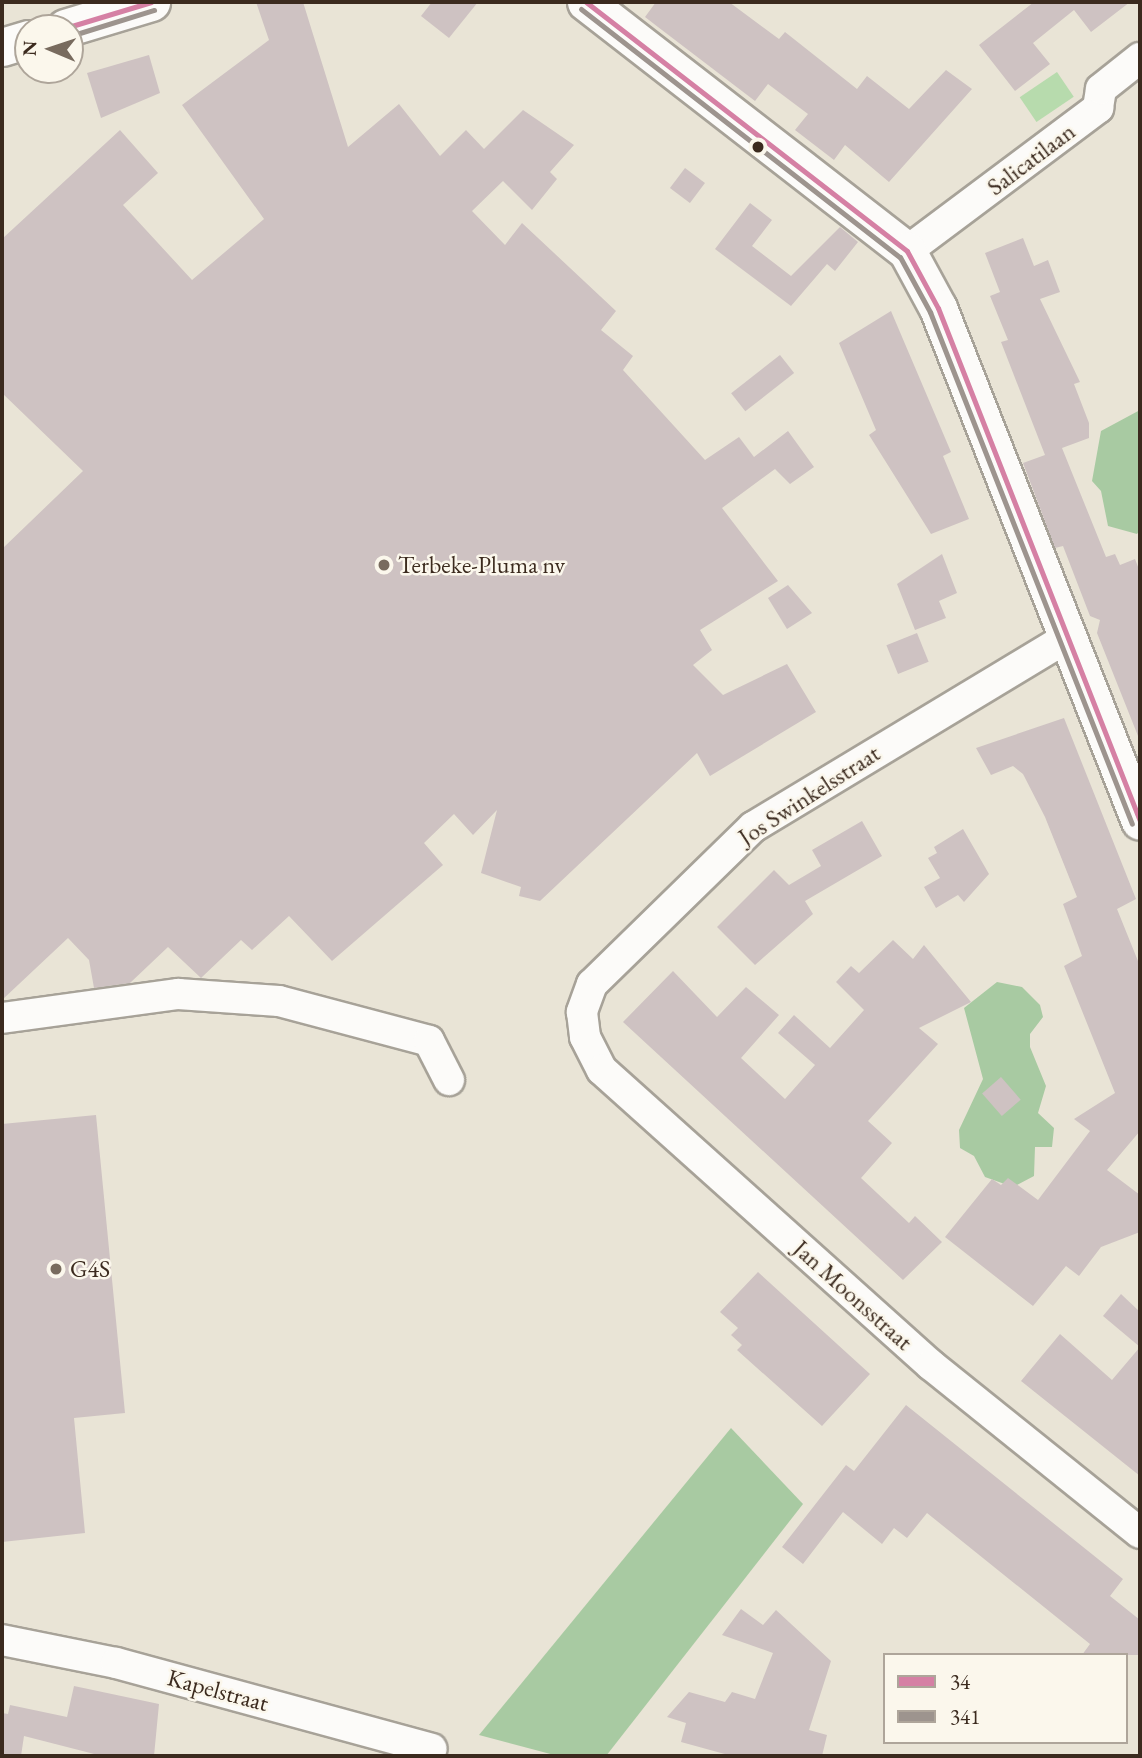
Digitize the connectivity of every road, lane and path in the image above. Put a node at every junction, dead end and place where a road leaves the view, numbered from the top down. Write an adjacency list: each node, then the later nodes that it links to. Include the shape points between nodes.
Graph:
1 (151, 2): 3 (street)
2 (586, 2): 5 (street)
3 (84, 22)
4 (1140, 58): 5 (street, Salicatilaan, via 1101,89 1098,108)
5 (907, 251): 6 (street, via 938,308)
6 (1068, 637): 7 (street); 9 (street, Jos Swinkelsstraat, via 753,827 592,984 582,1012)
7 (1140, 821)
8 (2, 1018): 10 (street, via 178,994 279,1000 429,1041)
9 (585, 1037): 11 (street, Jan Moonsstraat, via 602,1070 868,1310)
10 (449, 1080)
11 (1140, 1533)
12 (2, 1640): 13 (street, Kapelstraat, via 116,1663)
13 (432, 1749)

